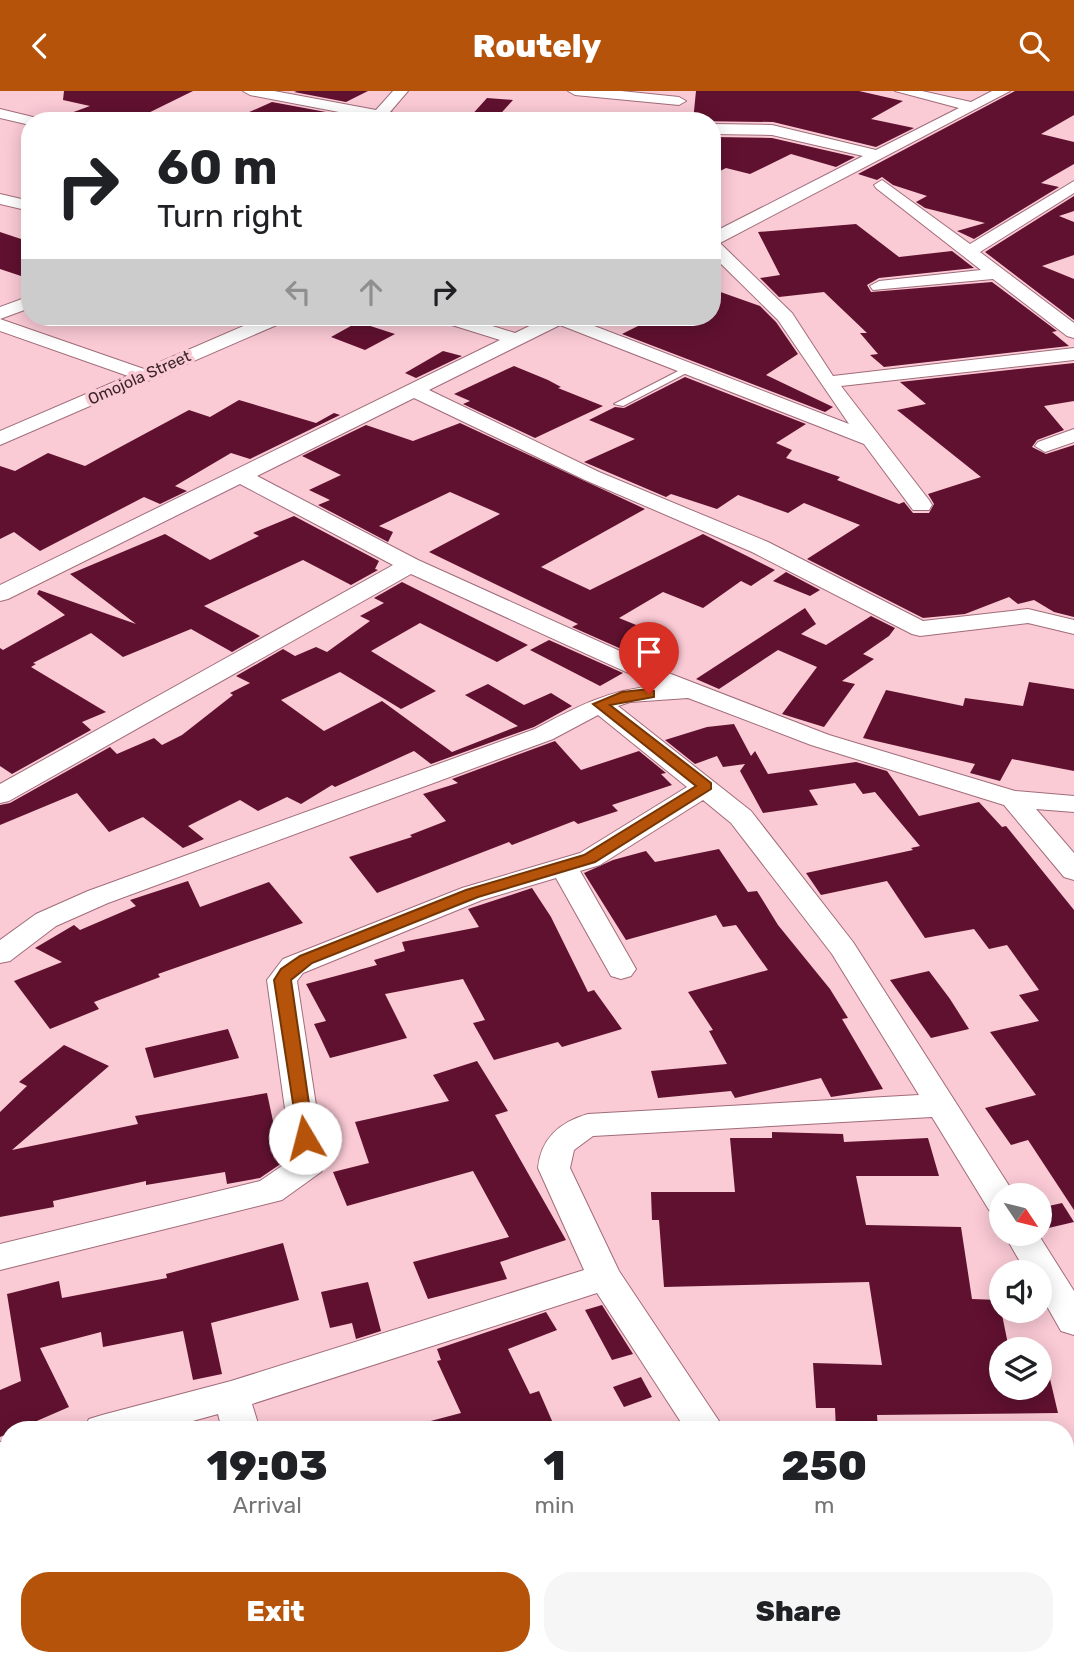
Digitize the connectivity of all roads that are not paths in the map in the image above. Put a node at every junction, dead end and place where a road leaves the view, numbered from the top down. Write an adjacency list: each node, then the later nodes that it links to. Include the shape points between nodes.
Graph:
1 (250, 91): 8 (street)
2 (401, 91): 9 (street)
3 (575, 91): 6 (street)
4 (902, 91): 7 (street)
5 (1003, 91): 7 (street)
6 (679, 101)
7 (970, 106): 13 (street)
8 (364, 112)
9 (383, 112)
10 (0, 113): 11 (street)
11 (21, 118)
12 (721, 129): 13 (street, via 772,130)
13 (877, 155): 20 (street)
14 (883, 185): 22 (street)
15 (1074, 186): 22 (street)
16 (0, 199): 17 (street)
17 (21, 204)
18 (21, 208): 19 (street)
19 (0, 215)
20 (721, 237)
21 (721, 251): 37 (street, via 785,317)
22 (970, 251): 23 (street)
23 (999, 273): 24 (street); 32 (street)
24 (878, 286)
25 (21, 305): 26 (street)
26 (0, 313)
27 (0, 325): 36 (street)
28 (258, 326): 36 (street, Omojola Street)
29 (474, 326): 33 (street)
30 (542, 326): 33 (street)
31 (580, 326): 35 (street)
32 (1074, 332)
33 (514, 339): 38 (street)
34 (1074, 354): 37 (street)
35 (689, 369): 39 (lane); 42 (street)
36 (143, 375): 41 (street, Omojola Street)
37 (828, 381): 42 (street)
38 (411, 389): 44 (street); 48 (street, via 592,477 760,547 919,629 1028,616)
39 (619, 404)
40 (1074, 435): 43 (street)
41 (0, 439)
42 (873, 440): 45 (street)
43 (1045, 446)
44 (241, 476): 46 (street); 47 (street)
45 (921, 505)
46 (410, 565): 49 (street); 53 (street)
47 (0, 593)
48 (1074, 627)
49 (616, 658): 50 (street); 51 (street)
50 (692, 690): 51 (street); 54 (street, via 820,740)
51 (614, 699): 52 (street); 58 (street, via 544,734 98,897 46,920)
52 (706, 786): 56 (street, via 590,859); 60 (street, via 741,817 809,902)
53 (0, 795)
54 (1013, 799): 55 (street); 57 (street)
55 (1074, 804)
56 (563, 866): 59 (street); 63 (street, via 472,894 306,960 287,972 282,980 309,1164 270,1191)
57 (1074, 871)
58 (0, 954)
59 (621, 969)
60 (942, 1105): 61 (street); 64 (street, via 588,1125 566,1135 555,1150 554,1168)
61 (990, 1183)
62 (1028, 1246): 65 (street)
63 (0, 1257)
64 (605, 1277): 66 (street); 68 (street)
65 (1074, 1321)
66 (236, 1413): 67 (street)
67 (173, 1421)
68 (700, 1421)

